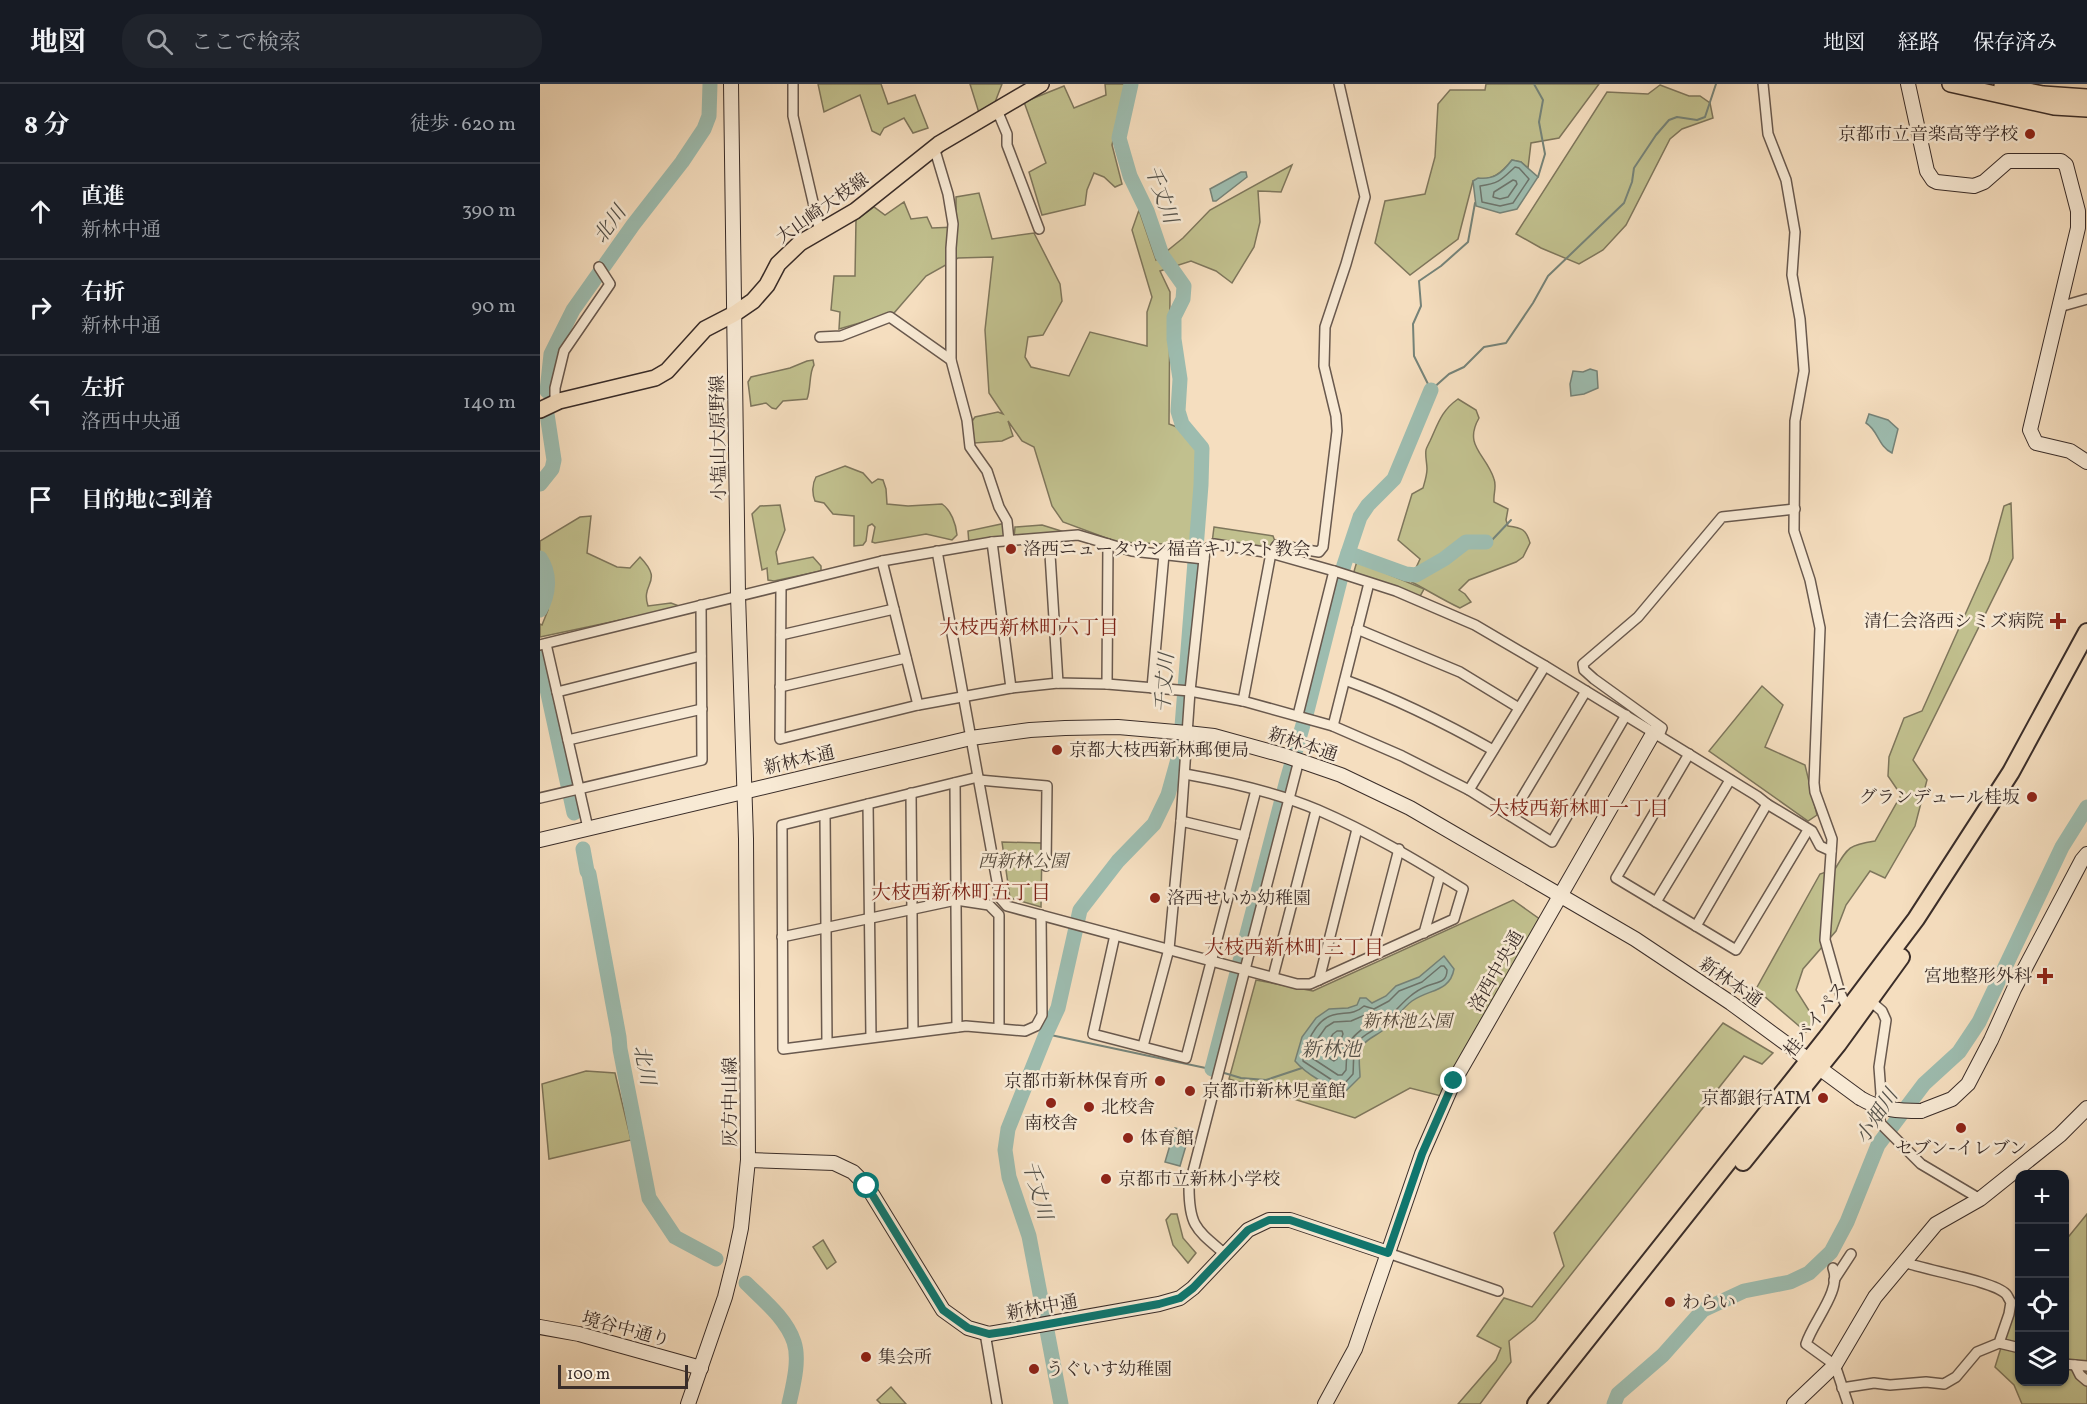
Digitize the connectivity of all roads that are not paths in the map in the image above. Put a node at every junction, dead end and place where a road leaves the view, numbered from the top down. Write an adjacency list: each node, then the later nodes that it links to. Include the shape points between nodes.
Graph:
1 (731, 84): 18 (street, 小塩山大原野線)
2 (793, 84): 14 (street, via 793,116)
3 (1041, 84): 11 (main road, 大山崎大枝線)
4 (1339, 84): 30 (street, via 1365,197 1325,327 1324,366 1337,430 1323,547 1319,552 1277,545)
5 (1763, 84): 24 (street, via 1768,134 1786,180 1795,232 1792,275 1804,371 1795,421)
6 (1908, 84): 17 (street, via 1927,171 1933,180 1974,186 2008,161 2061,161 2066,165 2078,211 2078,228)
7 (1950, 84): 10 (main road, via 2044,105)
8 (1993, 84): 9 (main road)
9 (2087, 98)
10 (2087, 109)
11 (997, 110): 12 (main road, 大山崎大枝線); 13 (street)
12 (934, 147): 14 (main road, 大山崎大枝線, via 855,211); 20 (street, via 952,224)
13 (1039, 229)
14 (820, 232): 18 (main road, 大山崎大枝線, via 800,243 778,264 753,301)
15 (599, 267): 21 (street, via 610,284 564,351)
16 (2087, 299): 17 (street)
17 (2059, 307): 23 (street, via 2030,430 2036,443 2070,451)
18 (734, 314): 21 (main road, 大山崎大枝線, via 705,329 667,371 655,378); 37 (street, 小塩山大原野線)
19 (820, 338): 20 (street, via 841,336 890,317)
20 (951, 360): 26 (street, via 970,447 987,471 1007,520)
21 (555, 402): 22 (main road, 大山崎大枝線)
22 (540, 410)
23 (2087, 462)
24 (1795, 509): 66 (street, via 1722,517 1638,617 1583,664 1593,679 1662,728); 95 (street, via 1794,531 1820,628 1814,783 1832,839)
25 (1049, 538): 26 (street); 28 (street, via 1078,535); 49 (street)
26 (1009, 541): 27 (street)
27 (992, 542): 29 (street); 52 (street)
28 (1108, 544): 31 (street); 50 (street)
29 (937, 551): 33 (street); 57 (street)
30 (1271, 553): 32 (street, via 1214,544 1205,550); 34 (street); 58 (street)
31 (1164, 554): 32 (street); 53 (street)
32 (1204, 559): 56 (street)
33 (882, 561): 36 (street); 39 (street)
34 (1334, 571): 35 (street); 63 (street)
35 (1369, 583): 40 (street); 47 (street, via 1475,625)
36 (781, 586): 37 (street); 42 (street)
37 (738, 595): 38 (street); 79 (street, 小塩山大原野線)
38 (701, 605): 43 (street); 45 (street)
39 (894, 609): 42 (street); 46 (street)
40 (1358, 628): 48 (street); 60 (street, via 1460,672)
41 (2087, 632): 116 (highway, 桂バイパス, via 2011,772)
42 (781, 634): 51 (street)
43 (543, 644): 55 (street)
44 (2087, 655): 116 (highway, 桂バイパス, via 2019,777 1962,867)
45 (702, 656): 55 (street); 61 (street)
46 (906, 658): 51 (street); 59 (street)
47 (1545, 666): 54 (street); 60 (street)
48 (1345, 680): 64 (street); 69 (street, via 1382,693)
49 (1058, 684): 50 (street); 52 (street)
50 (1107, 684): 53 (street)
51 (780, 687): 59 (street, via 780,739)
52 (1011, 688): 57 (street)
53 (1152, 688): 56 (street)
54 (1586, 691): 62 (street); 87 (street)
55 (557, 692): 68 (street)
56 (1190, 692): 58 (street); 65 (street)
57 (963, 697): 59 (street); 67 (street)
58 (1243, 701): 63 (street)
59 (918, 705)
60 (1519, 708): 69 (street)
61 (702, 709): 68 (street); 76 (street, via 702,760)
62 (1626, 715): 66 (street); 87 (street, via 1552,842)
63 (1298, 716): 64 (street)
64 (1333, 726): 78 (street)
65 (1180, 732): 67 (street, 新林本通, via 1065,728); 71 (street, 新林本通, via 1214,736); 72 (street)
66 (1656, 734): 70 (street); 99 (street, 洛西中央通)
67 (970, 738): 73 (street); 79 (street, 新林本通)
68 (568, 740): 76 (street)
69 (1493, 750): 78 (street)
70 (1689, 754): 74 (street); 101 (street, via 1616,878)
71 (1292, 758): 82 (street); 99 (street, 新林本通, via 1341,775 1410,808)
72 (1185, 774): 77 (street); 88 (street)
73 (978, 779): 75 (street); 97 (street, via 1047,786); 103 (street, via 1000,898 1007,906)
74 (1730, 780): 84 (street); 101 (street)
75 (955, 783): 80 (street); 100 (street)
76 (579, 789): 81 (street); 89 (street)
77 (1256, 790): 82 (street); 92 (street)
78 (1469, 790): 87 (street)
79 (744, 791): 89 (street, 新林本通); 126 (street, 灰方中山線)
80 (911, 794): 83 (street); 102 (street)
81 (540, 798)
82 (1288, 800): 85 (street); 113 (street)
83 (868, 804): 86 (street); 104 (street)
84 (1767, 804): 91 (street); 105 (street)
85 (1316, 810): 90 (street); 114 (street)
86 (825, 815): 106 (street); 109 (street, via 782,825)
87 (1511, 816)
88 (1181, 821): 92 (street); 110 (street)
89 (588, 828): 93 (street, 新林本通)
90 (1357, 829): 94 (street); 115 (street)
91 (1808, 830): 95 (street, via 1820,846); 105 (street, via 1736,950)
92 (1244, 836): 112 (street)
93 (540, 840)
94 (1399, 849): 98 (street); 111 (street)
95 (1831, 851): 117 (street, via 1825,939)
96 (2087, 854): 124 (street, 新林本通, bridge, via 1968,1084 1952,1099 1921,1111 1894,1111 1871,1105)
97 (1047, 866)
98 (1440, 874): 107 (street); 107 (street, via 1463,889 1454,920)
99 (1560, 896): 124 (street, 新林本通, via 1683,970); 128 (street, 洛西中央通, via 1454,1081 1422,1154)
100 (956, 900): 102 (street); 118 (street); 119 (street, via 989,905 999,915)
101 (1656, 902): 105 (street)
102 (912, 910): 104 (street); 120 (street)
103 (1041, 915): 108 (street); 119 (street, via 1042,1015 1036,1026 1025,1031)
104 (870, 919): 106 (street); 121 (street)
105 (1696, 926)
106 (826, 928): 109 (street); 122 (street)
107 (1424, 933): 111 (street)
108 (1115, 935): 110 (street); 123 (street, via 1093,1034)
109 (782, 937): 122 (street, via 783,1049)
110 (1169, 949): 112 (street); 123 (street)
111 (1371, 956): 115 (street)
112 (1212, 961): 113 (street); 123 (street, via 1186,1058)
113 (1245, 970): 114 (street); 129 (street, via 1189,1187 1190,1211 1197,1230)
114 (1273, 977): 115 (street, via 1297,984)
115 (1319, 980)
116 (1866, 997): 117 (highway, 桂バイパス); 124 (highway, 桂バイパス); 127 (street, via 1886,1020 1879,1067 1881,1124 1921,1164)
117 (1848, 1009): 124 (highway, 桂バイパス)
118 (957, 1027): 119 (street); 120 (street)
119 (999, 1028)
120 (913, 1032): 121 (street)
121 (871, 1037): 122 (street)
122 (827, 1042)
123 (1143, 1046)
124 (1814, 1064): 149 (highway, 桂バイパス); 150 (highway, 桂バイパス)
125 (2087, 1108): 127 (street, via 2060,1135)
126 (748, 1160): 136 (street, 新林中通, via 834,1163 853,1172 867,1186 943,1310 968,1328); 143 (street, 灰方中山線, via 737,1248)
127 (1980, 1198): 131 (street, via 1936,1224)
128 (1388, 1253): 129 (street, 新林中通, via 1290,1220 1269,1220 1248,1230); 134 (street); 148 (street, 洛西中央通, via 1355,1349)
129 (1225, 1254): 136 (street, 新林中通, via 1180,1298)
130 (1850, 1260): 133 (street)
131 (1904, 1262): 137 (street, via 2006,1293 2011,1302); 140 (street, via 1875,1297)
132 (1833, 1268): 133 (street)
133 (1834, 1280): 140 (street, via 1833,1290 1806,1344)
134 (1498, 1291)
135 (540, 1327): 143 (street, 境谷中通り)
136 (986, 1333): 147 (street)
137 (1999, 1343): 138 (street); 145 (street, via 1977,1352 1956,1377 1944,1384 1874,1383)
138 (2015, 1347)
139 (2069, 1364): 141 (street)
140 (1835, 1365): 145 (street); 151 (street)
141 (2075, 1365): 142 (street); 144 (street)
142 (2087, 1366)
143 (701, 1368): 146 (street, 灰方中山線)
144 (2087, 1381)
145 (1842, 1388): 152 (street)
146 (688, 1404)
147 (997, 1404)
148 (1325, 1404)
149 (1536, 1404)
150 (1550, 1404)
151 (1794, 1404)
152 (1848, 1404)

